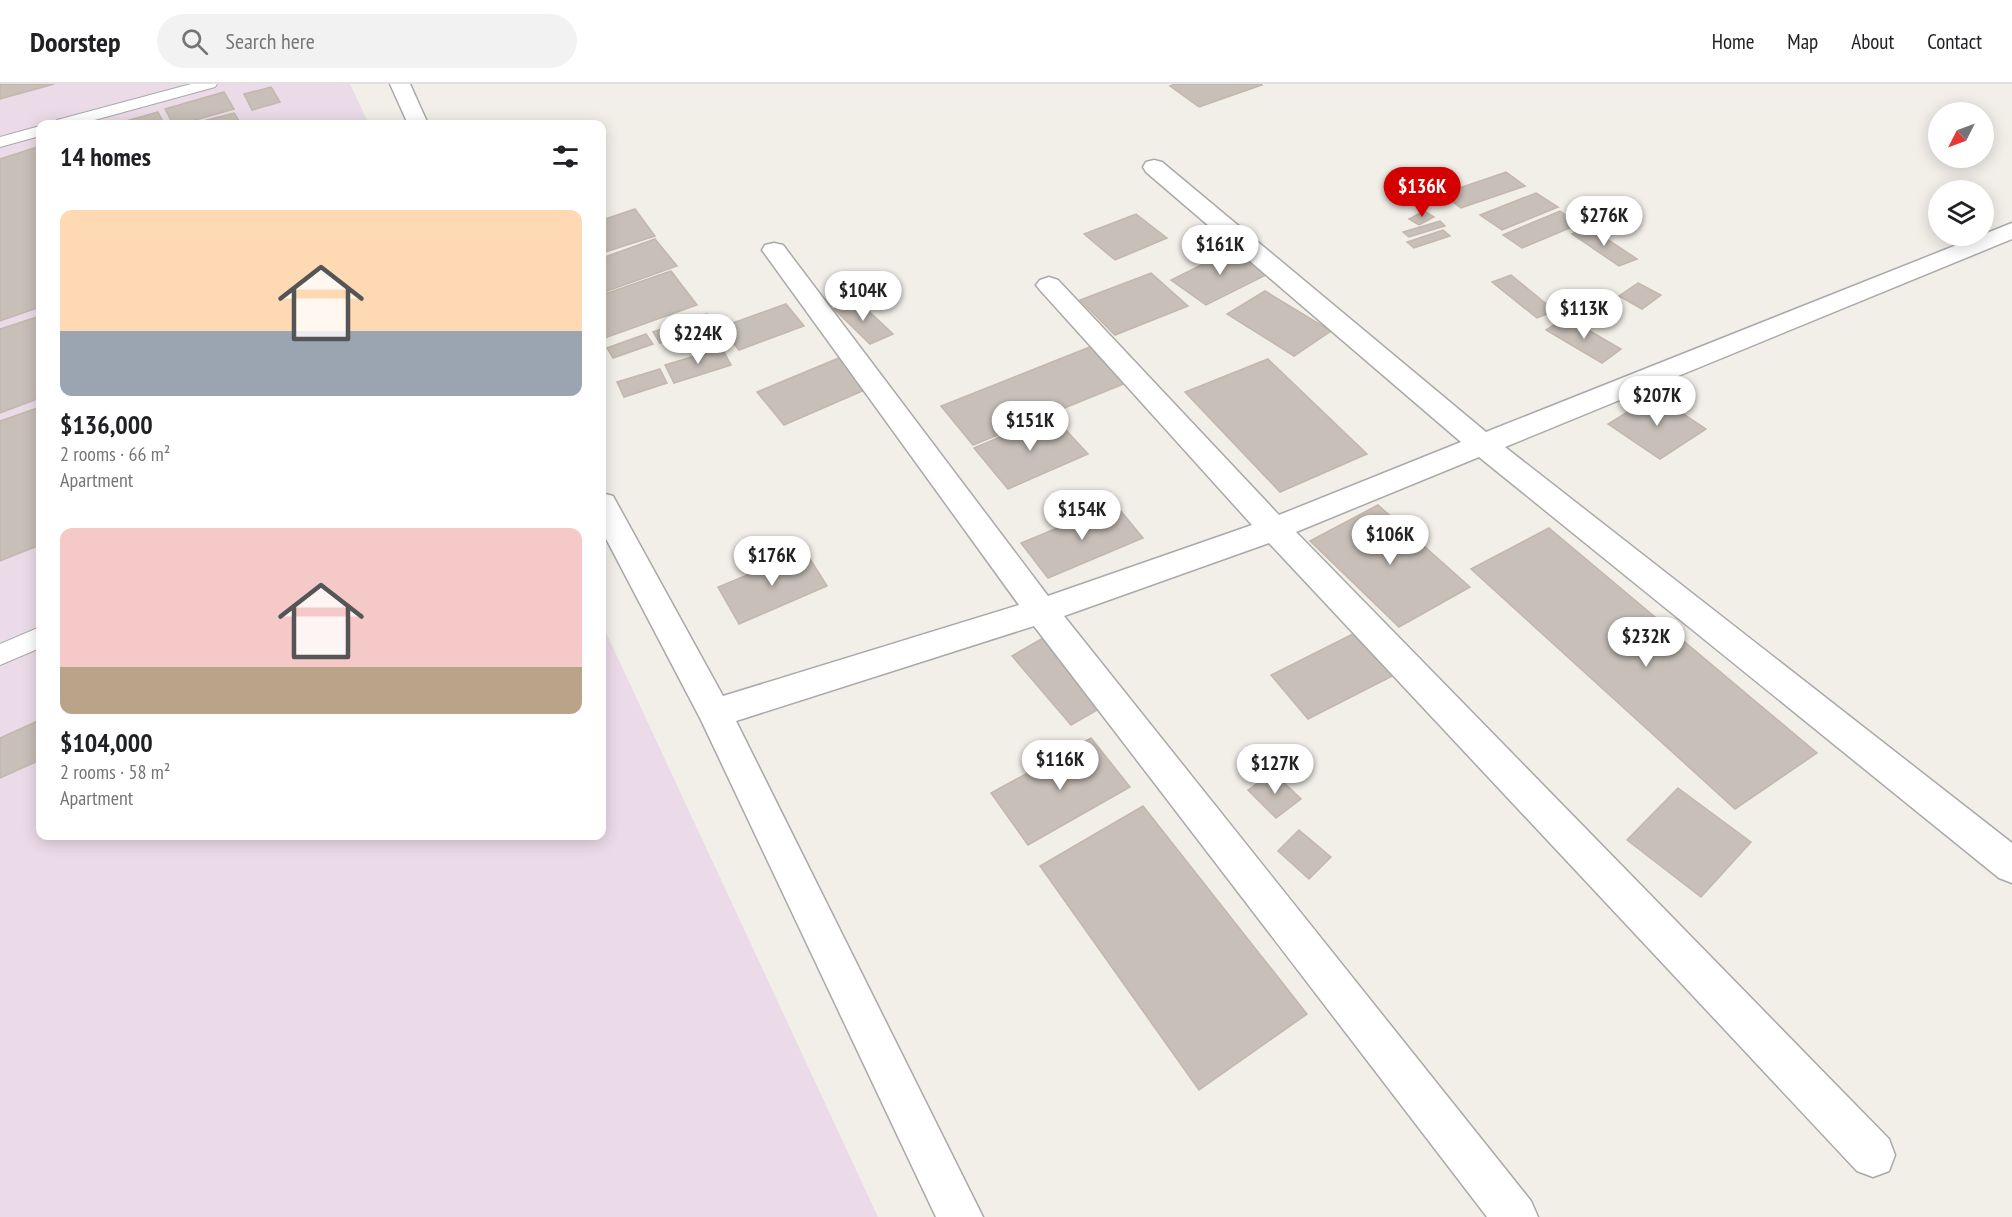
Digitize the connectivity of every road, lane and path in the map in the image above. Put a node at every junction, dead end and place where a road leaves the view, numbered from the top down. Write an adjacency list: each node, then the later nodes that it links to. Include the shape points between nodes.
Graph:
1 (209, 84): 3 (lane)
2 (400, 84): 4 (street)
3 (78, 120)
4 (416, 120)
5 (36, 132): 6 (lane)
6 (0, 142)
7 (1154, 167): 11 (street)
8 (2012, 230): 11 (street)
9 (774, 250): 14 (street)
10 (1049, 285): 13 (street)
11 (1482, 444): 13 (street); 18 (street)
12 (606, 511): 17 (street)
13 (1274, 529): 14 (street); 19 (street)
14 (1041, 611): 17 (street); 21 (street)
15 (36, 639): 16 (lane)
16 (0, 655)
17 (715, 713): 20 (street)
18 (2012, 866)
19 (1873, 1155)
20 (960, 1217)
21 (1515, 1217)

